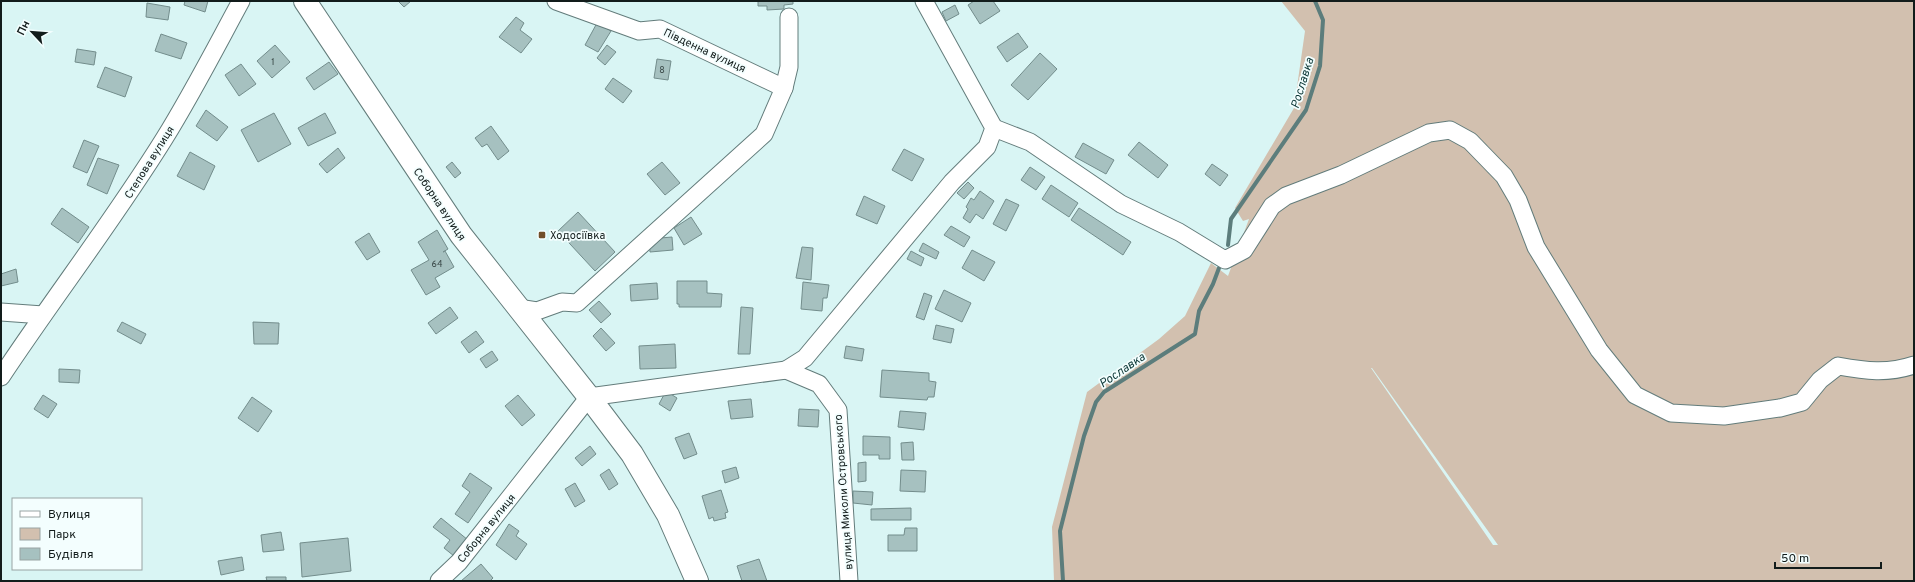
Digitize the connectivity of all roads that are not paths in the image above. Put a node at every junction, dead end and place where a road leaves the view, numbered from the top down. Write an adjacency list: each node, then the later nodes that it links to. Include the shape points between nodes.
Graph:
1 (241, 1): 10 (street, Степова вулиця, via 165,138 106,228)
2 (305, 1): 8 (street, Соборна вулиця, via 461,235)
3 (556, 1): 6 (street, Південна вулиця, via 639,31 660,29)
4 (924, 1): 7 (street)
5 (789, 17): 6 (street, via 789,67)
6 (784, 88): 8 (street, via 764,134 577,303 562,302 537,311)
7 (994, 128): 11 (street, via 1030,142 1120,204 1179,232 1225,260 1244,250 1272,206 1286,196 1341,175 1429,133 1450,130 1470,141 1504,176 1518,200 1536,247 1599,350 1635,395 1671,413 1724,416 1780,408 1802,402 1820,380 1838,366 1869,372 1899,370); 12 (street, via 987,147 952,182 805,358)
8 (518, 308): 14 (street, Соборна вулиця)
9 (1, 312): 10 (street)
10 (43, 315): 13 (street, Степова вулиця)
11 (1914, 365)
12 (786, 370): 14 (street); 17 (street, вулиця Миколи Островського, via 819,384 838,410)
13 (1, 377)
14 (589, 397): 15 (street, Соборна вулиця, via 458,562); 16 (street, Соборна вулиця, via 632,454 668,515)
15 (440, 581)
16 (697, 581)
17 (849, 581)

